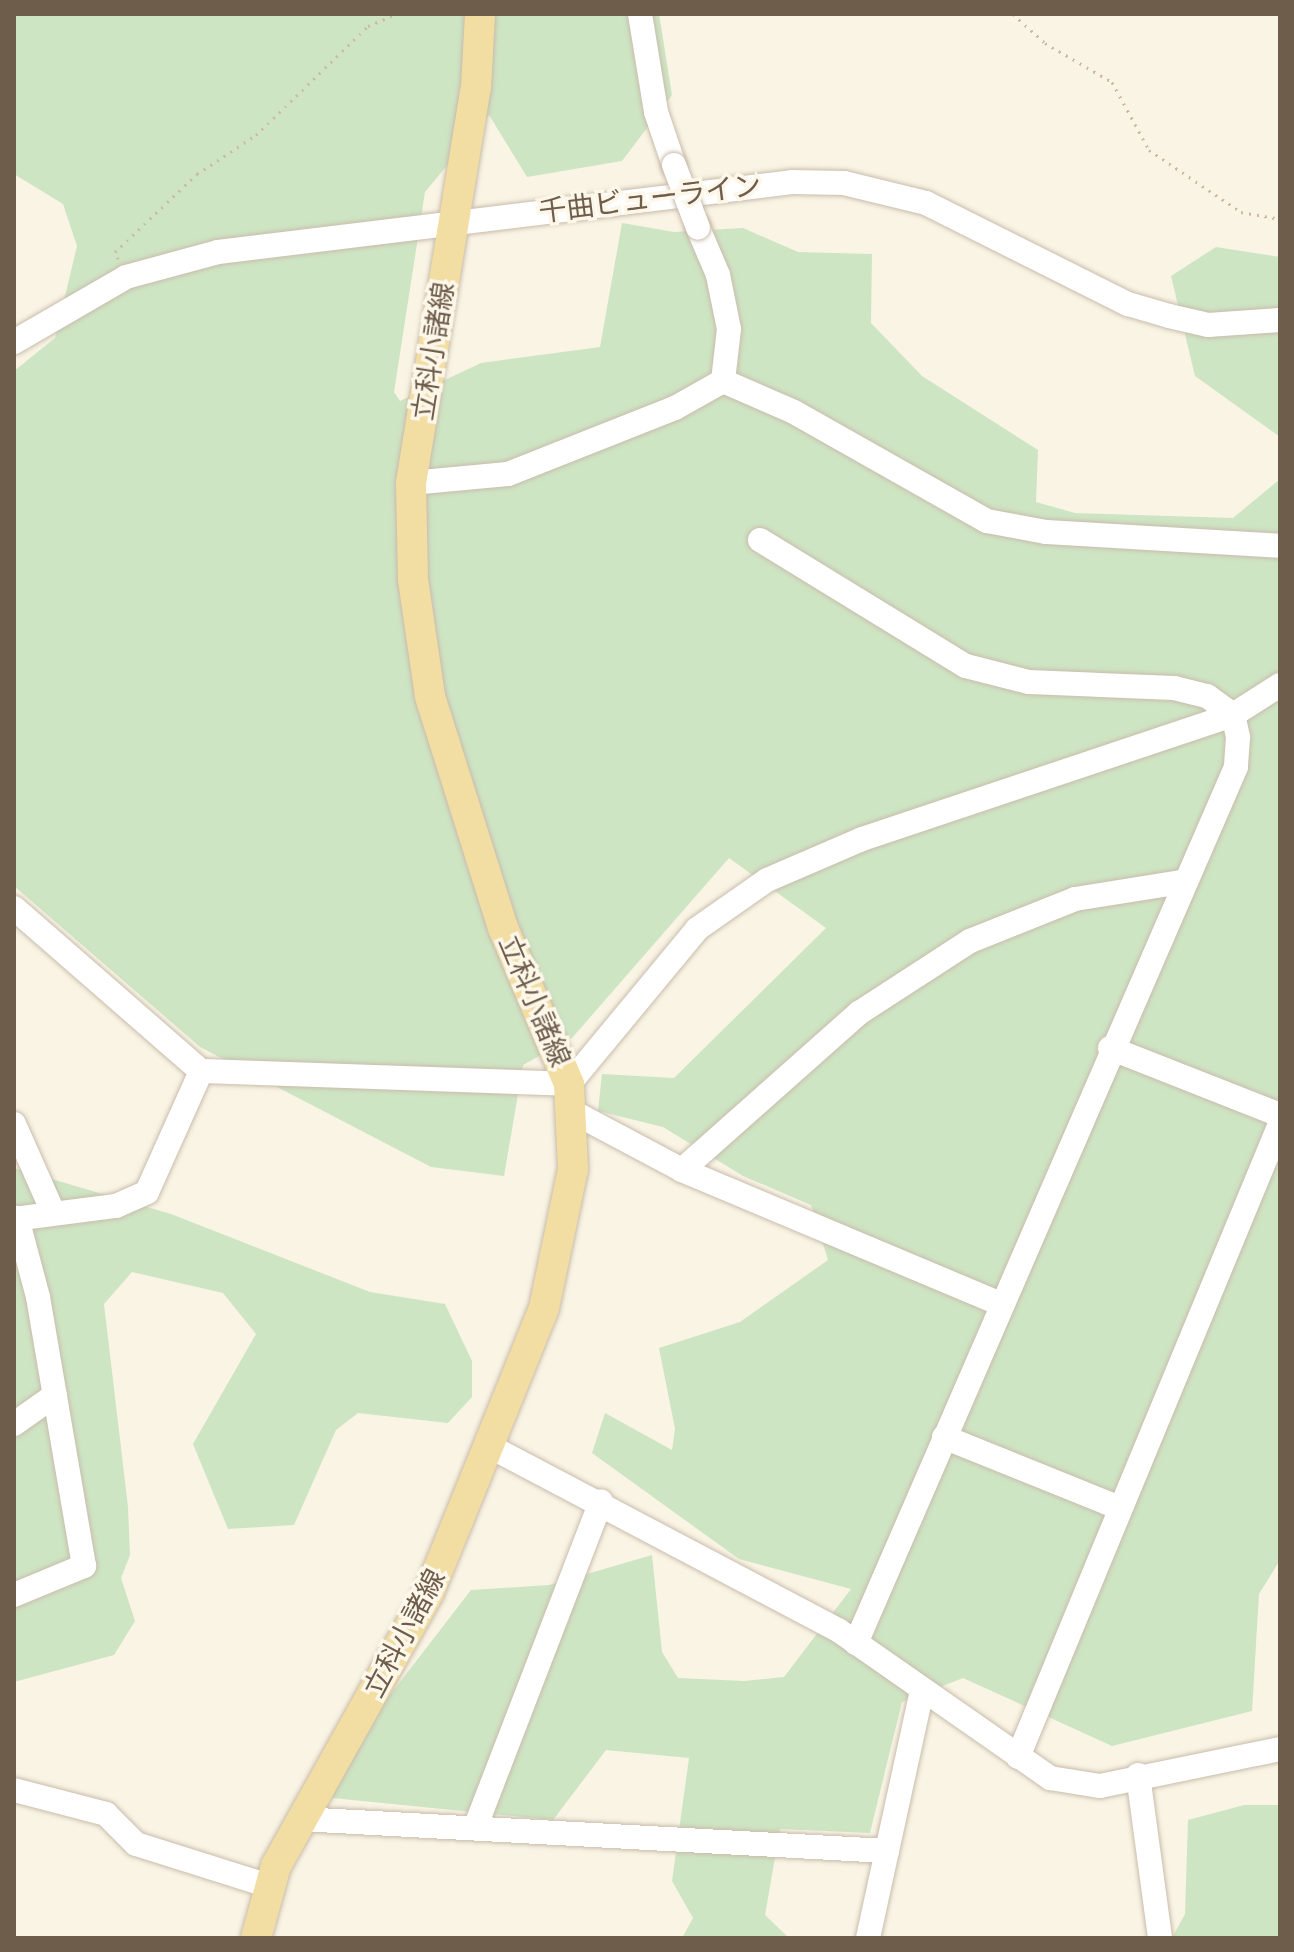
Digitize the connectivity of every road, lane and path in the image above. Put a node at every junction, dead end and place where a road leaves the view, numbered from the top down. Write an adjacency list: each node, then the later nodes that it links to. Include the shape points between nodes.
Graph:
1 (396, 14): 7 (path, via 368,26 318,68 256,135 197,174 115,252)
2 (480, 14): 6 (main road, 立科小諸線, via 476,88)
3 (640, 14): 10 (street, bridge, via 656,112 718,275 729,329)
4 (1013, 14): 5 (path, via 1045,43 1112,82 1149,150 1241,212)
5 (1280, 219)
6 (454, 221): 7 (street, 千曲ビューライン, via 275,241); 8 (street, 千曲ビューライン, via 725,188 844,183 962,218 1128,304 1208,325); 11 (main road, 立科小諸線)
7 (126, 277): 9 (street, 千曲ビューライン)
8 (1280, 320)
9 (14, 342)
10 (723, 381): 11 (street, via 675,408 508,474); 13 (street, via 783,406 987,521 1046,532)
11 (411, 483): 20 (main road, 立科小諸線, via 418,637 430,696 503,928)
12 (760, 540): 15 (street, via 966,666 1029,682 1174,688 1207,696)
13 (1280, 546)
14 (1280, 685): 15 (street)
15 (1233, 715): 16 (street, via 1236,767); 20 (street, via 862,839 767,880 697,929)
16 (1181, 882): 18 (street); 24 (street, via 1075,899 970,941 859,1013)
17 (14, 908): 19 (street)
18 (1110, 1048): 21 (street); 27 (street)
19 (201, 1071): 20 (street); 25 (street, via 147,1192 116,1206)
20 (571, 1098): 24 (street); 31 (main road, 立科小諸線, via 573,1169 544,1308)
21 (1280, 1115)
22 (14, 1124): 25 (street)
23 (1280, 1124): 33 (street)
24 (682, 1170): 27 (street)
25 (53, 1212): 26 (street)
26 (15, 1219): 28 (street)
27 (1001, 1304): 30 (street)
28 (55, 1395): 29 (street); 34 (street, via 84,1566)
29 (14, 1424)
30 (944, 1437): 33 (street); 35 (street)
31 (489, 1446): 32 (street); 41 (main road, 立科小諸線, via 429,1592)
32 (601, 1502): 35 (street); 42 (street)
33 (1120, 1508): 38 (street)
34 (14, 1595)
35 (856, 1643): 36 (street)
36 (922, 1691): 38 (street); 43 (street)
37 (1280, 1749): 39 (street)
38 (1018, 1757): 39 (street, via 1050,1778 1100,1786)
39 (1138, 1775): 47 (street)
40 (14, 1790): 44 (street, via 106,1814 136,1844)
41 (300, 1819): 42 (street); 44 (main road, 立科小諸線)
42 (475, 1828): 43 (street)
43 (887, 1851): 46 (street)
44 (269, 1886): 45 (main road, 立科小諸線)
45 (256, 1938)
46 (868, 1938)
47 (1160, 1938)

